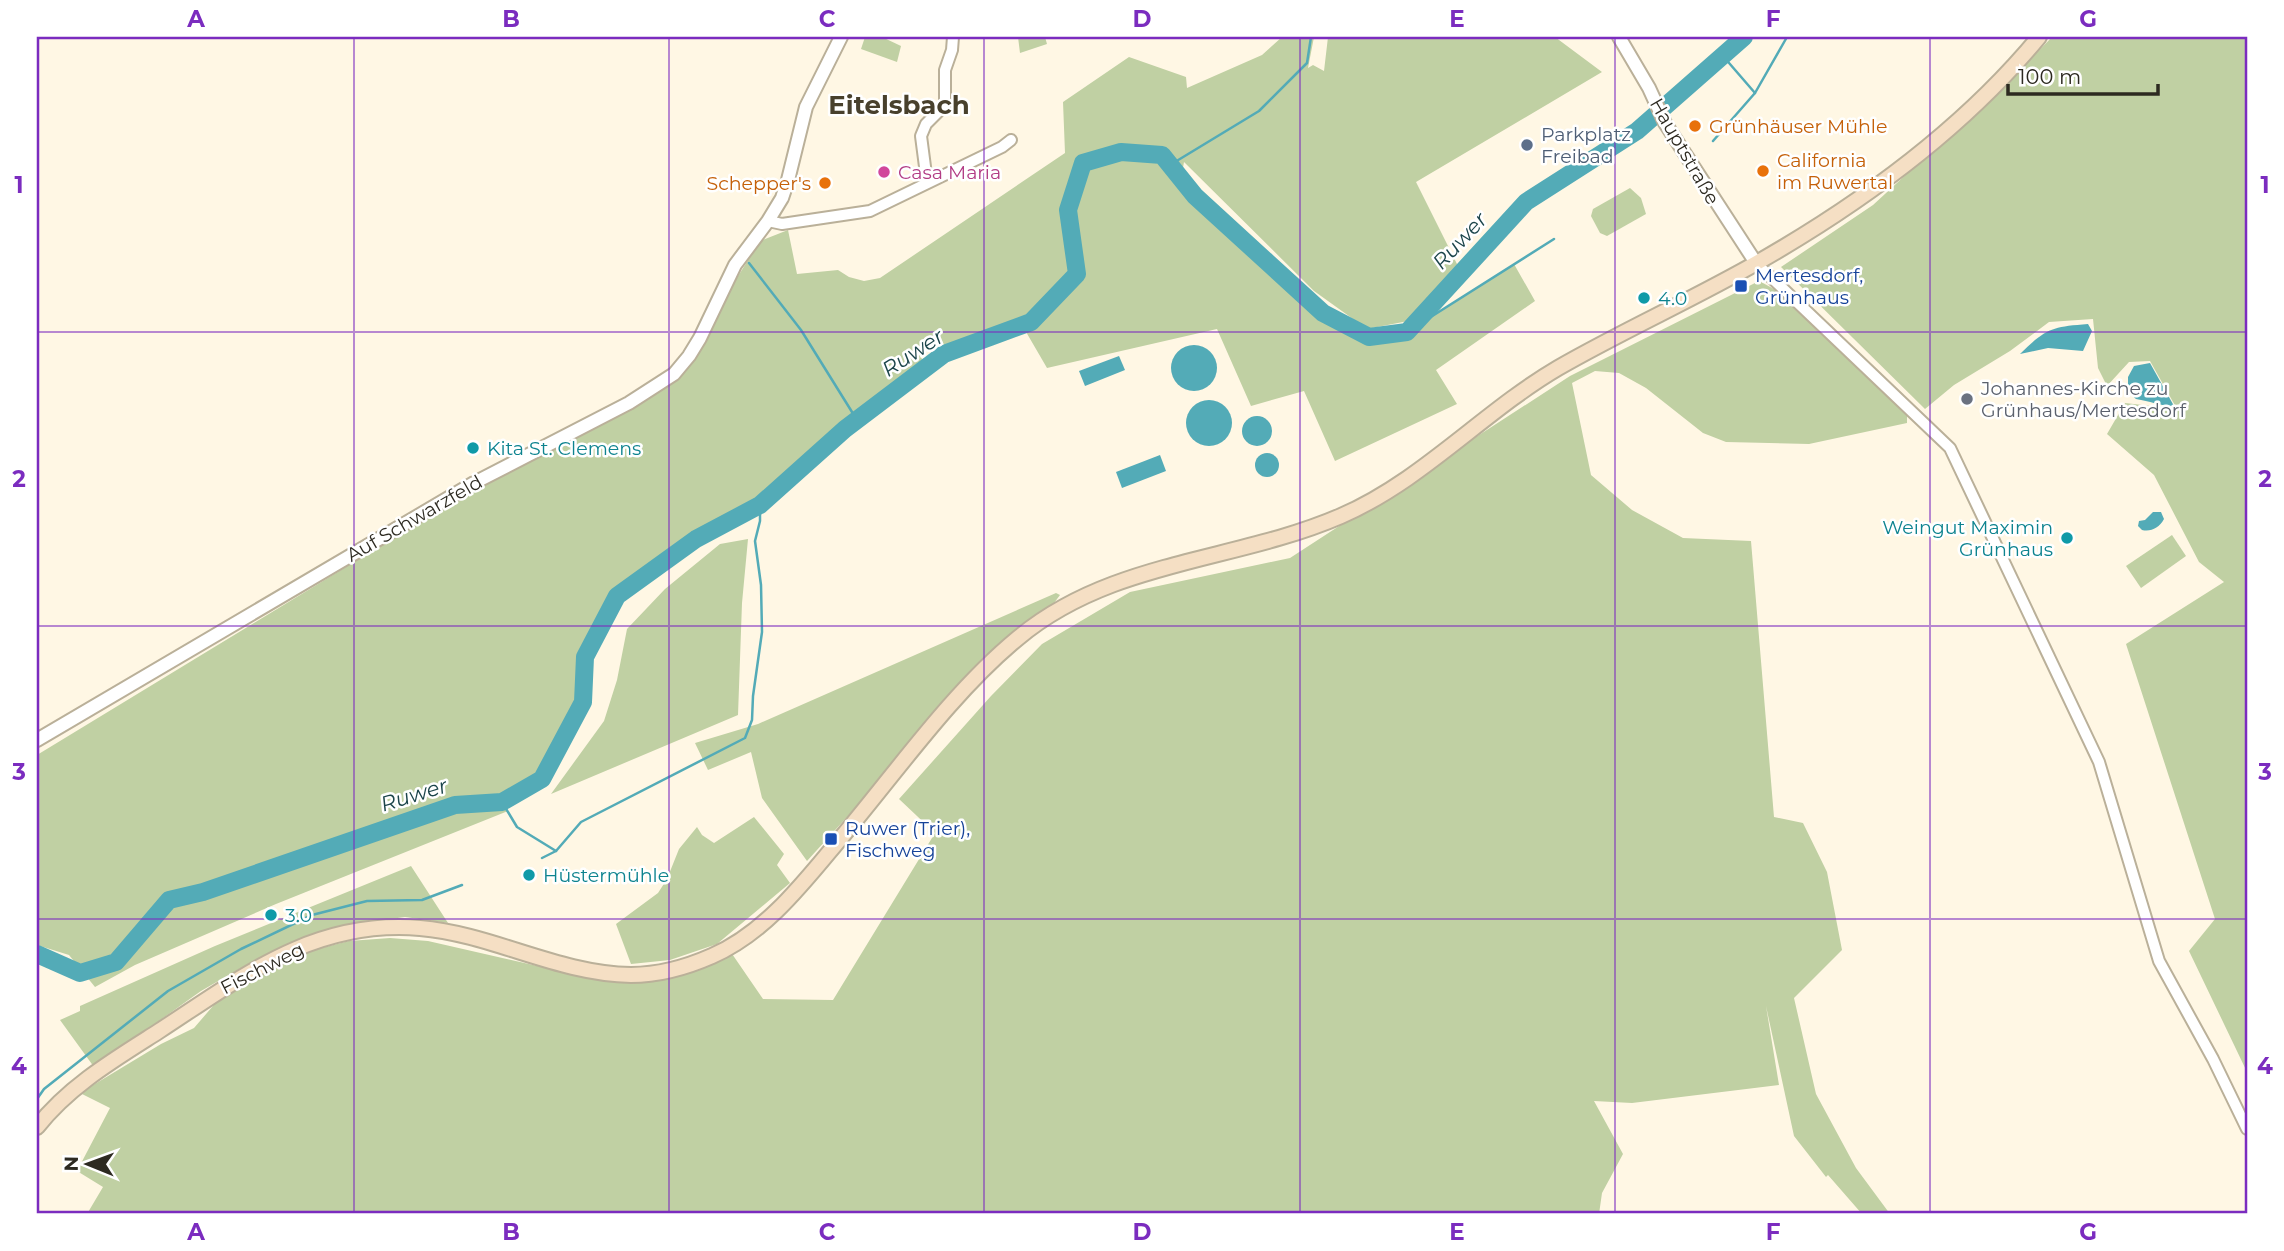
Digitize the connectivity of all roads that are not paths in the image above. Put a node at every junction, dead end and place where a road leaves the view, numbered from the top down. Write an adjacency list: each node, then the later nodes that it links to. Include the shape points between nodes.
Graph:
1 (841, 37): 7 (street, Auf Schwarzfeld, via 806,107 789,180)
2 (953, 37): 6 (street, via 945,70 945,105 921,136)
3 (1619, 37): 8 (street, Hauptstraße, via 1664,122)
4 (2039, 37): 8 (main road, Fischweg, via 1995,85 1913,159 1857,201)
5 (1011, 140): 6 (street)
6 (927, 182): 7 (street, via 870,211 782,224)
7 (768, 220): 9 (street, Auf Schwarzfeld, via 735,265 689,356 665,382 474,483)
8 (1756, 264): 10 (main road, Fischweg, via 1557,369 1357,509 1282,537 1135,576 1062,609 1020,636 967,687 793,896 720,953 634,975 598,972 420,928 384,928 325,938 283,953 209,996 56,1102); 11 (street, via 1950,448 2099,762 2159,961)
9 (37, 740)
10 (37, 1127)
11 (2247, 1129)

